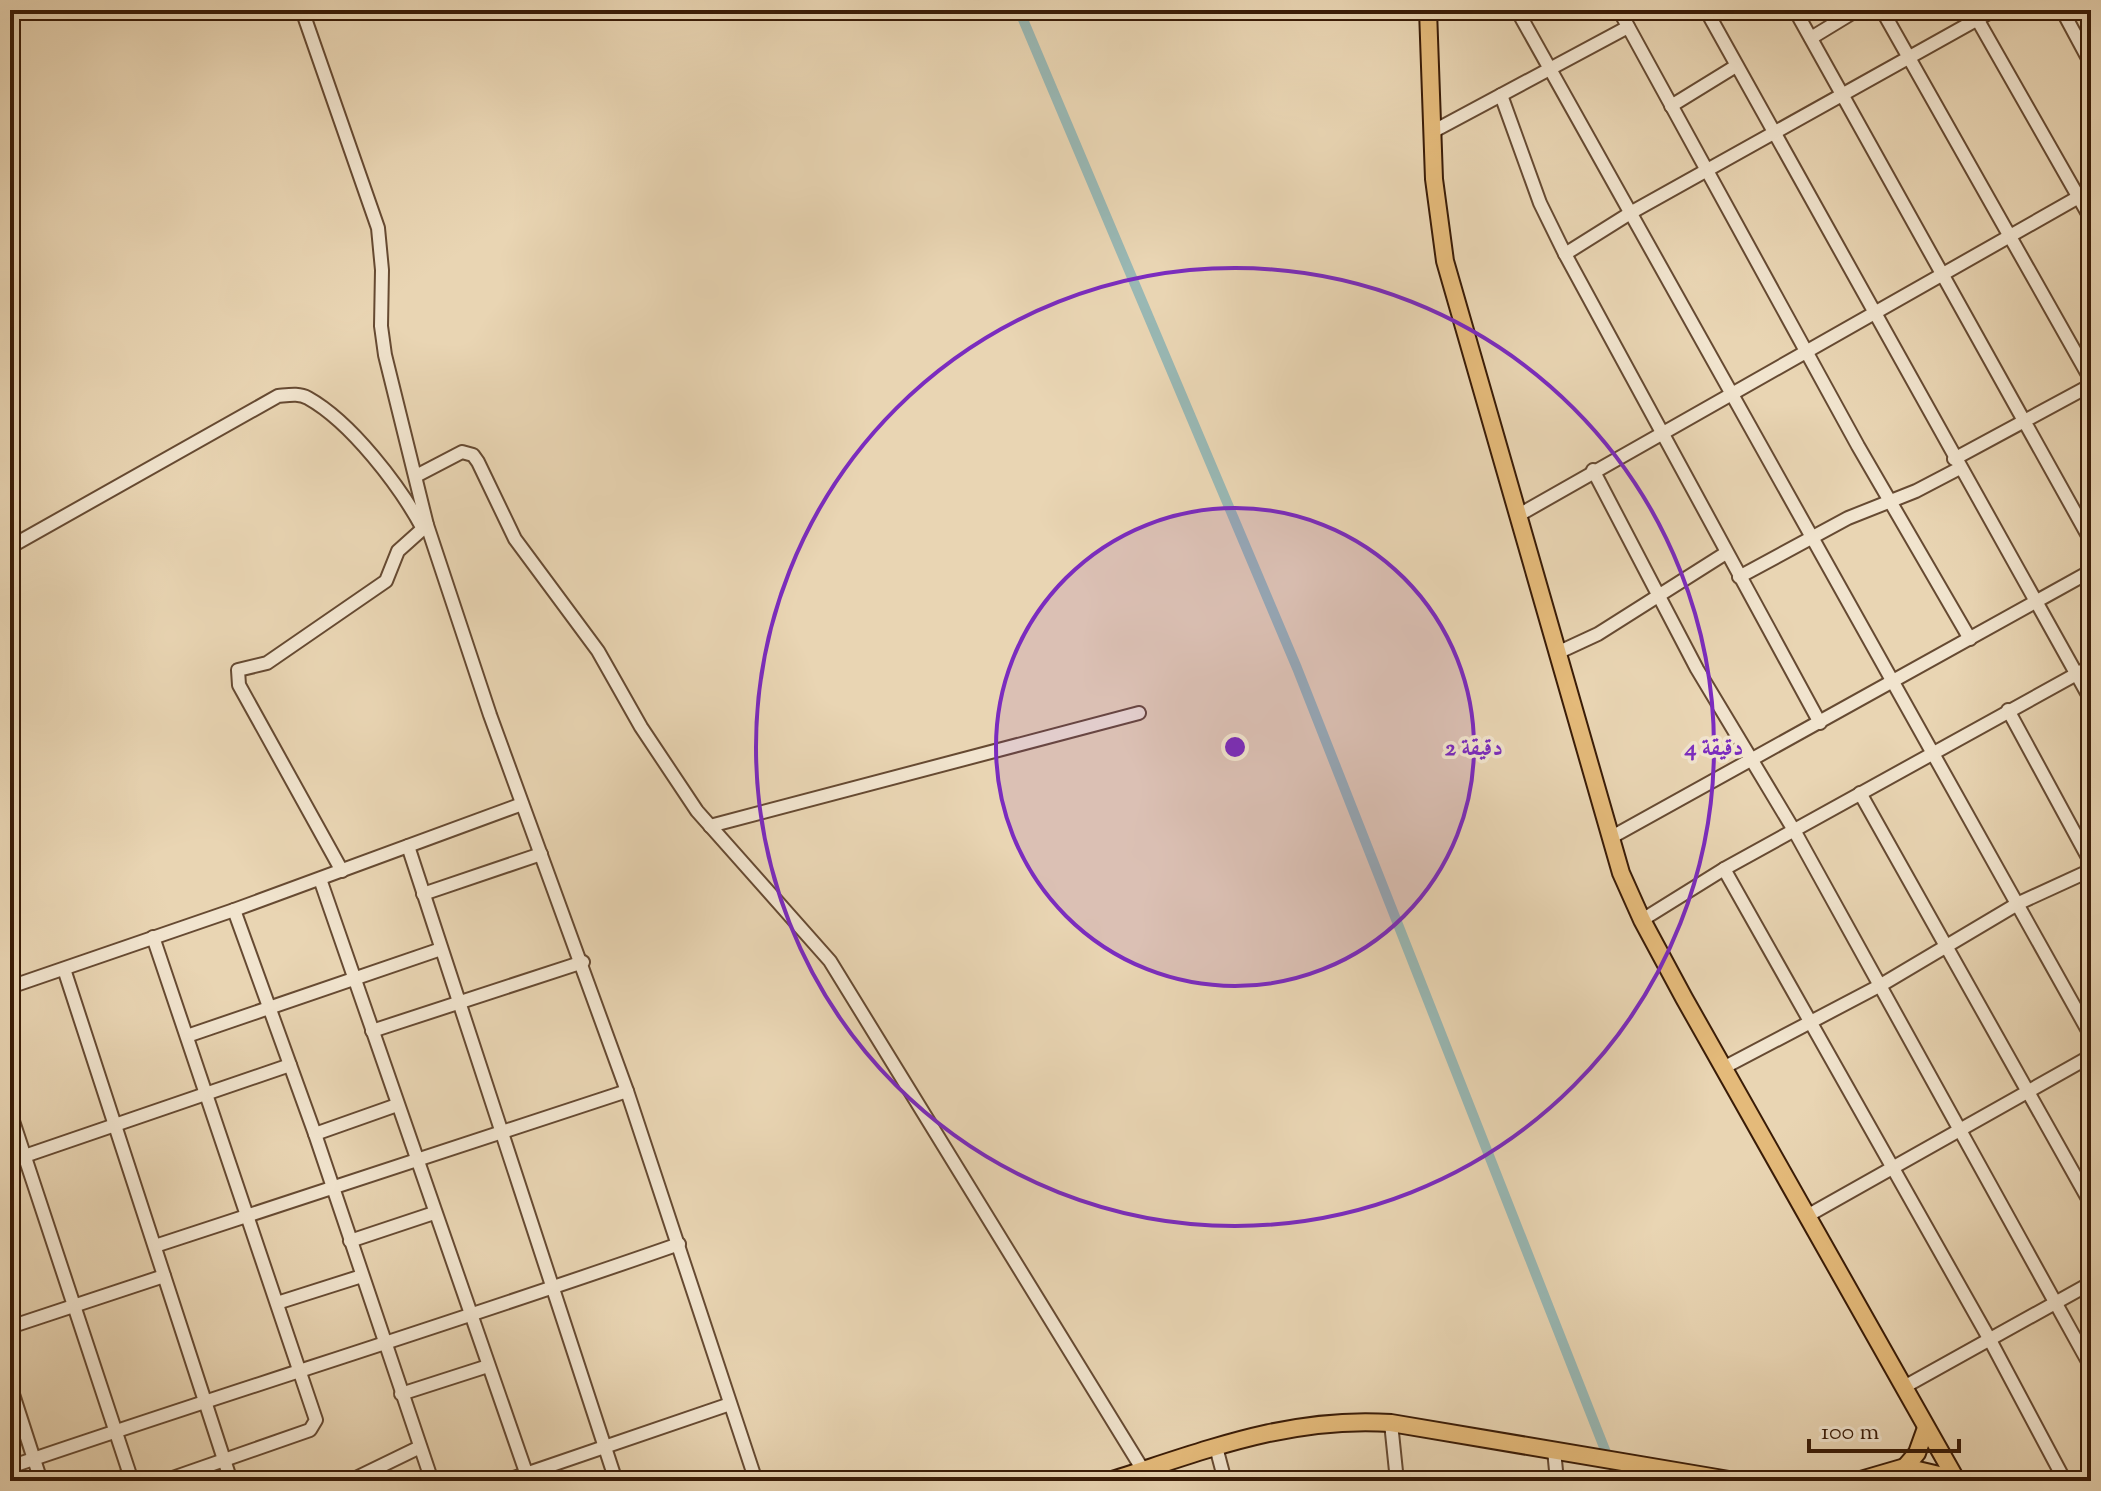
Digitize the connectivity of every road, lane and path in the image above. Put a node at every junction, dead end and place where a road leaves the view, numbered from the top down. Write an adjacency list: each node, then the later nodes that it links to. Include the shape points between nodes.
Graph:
1 (302, 10): 39 (street, via 378,228 381,326)
2 (1428, 10): 21 (main road)
3 (1517, 10): 17 (street)
4 (1619, 10): 12 (street)
5 (1706, 10): 16 (street)
6 (1795, 10): 13 (street)
7 (1857, 10): 13 (street)
8 (1882, 10): 14 (street)
9 (1994, 10): 11 (street)
10 (2062, 10): 15 (street)
11 (1975, 15): 14 (street); 25 (street)
12 (1628, 27): 17 (street); 20 (street)
13 (1811, 38): 19 (street)
14 (1911, 57): 19 (street); 28 (street)
15 (2091, 64)
16 (1736, 66): 20 (street); 22 (street)
17 (1550, 69): 18 (street); 26 (street)
18 (1501, 95): 21 (street); 29 (street, via 1540,203)
19 (1843, 95): 22 (street); 30 (street)
20 (1671, 106): 23 (street)
21 (1432, 132): 41 (main road, via 1445,261)
22 (1775, 134): 23 (street); 31 (street)
23 (1708, 172): 26 (street); 32 (street)
24 (2091, 190): 25 (street)
25 (2079, 197): 27 (street); 28 (street)
26 (1632, 212): 29 (street); 34 (street)
27 (2091, 219)
28 (2011, 234): 30 (street); 33 (street)
29 (1565, 254): 36 (street)
30 (1942, 276): 31 (street); 35 (street)
31 (1874, 312): 32 (street); 37 (street)
32 (1806, 352): 34 (street); 40 (street)
33 (2091, 382): 35 (street)
34 (1733, 391): 36 (street); 43 (street)
35 (2023, 420): 37 (street); 44 (street)
36 (1660, 434): 38 (street); 46 (street)
37 (1957, 464): 40 (street); 50 (street)
38 (1593, 470): 41 (street); 49 (street)
39 (416, 476): 42 (street); 64 (street, via 462,452 473,455 515,539 598,651 660,758)
40 (1891, 500): 43 (street); 51 (street)
41 (1517, 516): 52 (main road)
42 (425, 527): 45 (street, via 343,425 308,398 289,395 278,396); 63 (street); 72 (street, via 398,551 386,581 267,663 241,668 237,677)
43 (1814, 538): 48 (street); 55 (street)
44 (2091, 541)
45 (10, 547)
46 (1726, 553): 48 (street); 49 (street)
47 (2091, 571): 50 (street)
48 (1739, 577): 59 (street)
49 (1659, 596): 52 (street); 61 (street)
50 (2037, 602): 51 (street); 54 (street)
51 (1970, 639): 55 (street)
52 (1557, 653): 66 (main road)
53 (2091, 666): 54 (street)
54 (2077, 674): 56 (street); 57 (street)
55 (1893, 680): 59 (street); 60 (street)
56 (2091, 700)
57 (2008, 710): 60 (street); 69 (street)
58 (1139, 713): 64 (street)
59 (1820, 723): 61 (street)
60 (1933, 750): 62 (street); 75 (street)
61 (1752, 761): 65 (street); 66 (street)
62 (1860, 793): 65 (street); 79 (street)
63 (522, 804): 67 (street); 68 (street)
64 (710, 826): 146 (street, via 830,961)
65 (1795, 832): 70 (street); 84 (street)
66 (1610, 838): 77 (main road)
67 (408, 846): 72 (street); 74 (street)
68 (541, 854): 74 (street); 81 (street)
69 (2091, 863)
70 (1724, 869): 77 (street); 88 (street)
71 (2091, 870): 75 (street)
72 (342, 871): 73 (street)
73 (320, 879): 76 (street); 83 (street)
74 (423, 894): 80 (street)
75 (2019, 903): 79 (street); 91 (street)
76 (234, 910): 78 (street); 87 (street)
77 (1642, 920): 94 (main road)
78 (153, 937): 82 (street); 90 (street)
79 (1947, 946): 84 (street); 96 (street)
80 (441, 949): 83 (street); 86 (street)
81 (583, 962): 86 (street); 95 (street)
82 (64, 969): 85 (street); 100 (street)
83 (355, 979): 87 (street); 89 (street)
84 (1881, 985): 88 (street); 101 (street)
85 (10, 987)
86 (460, 1002): 89 (street); 102 (street)
87 (270, 1008): 90 (street); 93 (street)
88 (1811, 1021): 94 (street); 107 (street)
89 (372, 1031): 98 (street)
90 (187, 1036): 97 (street)
91 (2091, 1036)
92 (2091, 1056): 96 (street)
93 (290, 1065): 97 (street); 103 (street)
94 (1723, 1068): 112 (main road)
95 (627, 1091): 102 (street); 114 (street)
96 (2027, 1091): 101 (street); 109 (street)
97 (204, 1093): 100 (street); 111 (street)
98 (397, 1105): 103 (street); 105 (street)
99 (10, 1112): 104 (street)
100 (115, 1125): 104 (street); 115 (street)
101 (1960, 1130): 107 (street); 120 (street)
102 (501, 1132): 105 (street); 119 (street)
103 (315, 1134): 108 (street)
104 (27, 1157): 106 (street); 122 (street)
105 (415, 1160): 108 (street); 110 (street)
106 (10, 1161)
107 (1893, 1168): 112 (street); 125 (street)
108 (334, 1189): 111 (street); 113 (street)
109 (2091, 1204)
110 (434, 1213): 113 (street); 123 (street)
111 (248, 1216): 115 (street); 121 (street)
112 (1807, 1216): 131 (main road)
113 (350, 1241): 117 (street)
114 (679, 1244): 119 (street); 134 (street)
115 (155, 1246): 116 (street)
116 (164, 1276): 122 (street); 133 (street)
117 (362, 1276): 121 (street); 126 (street)
118 (2091, 1283): 120 (street)
119 (554, 1288): 123 (street); 139 (street)
120 (2055, 1302): 125 (street); 128 (street)
121 (277, 1303): 129 (street)
122 (73, 1309): 124 (street); 137 (street)
123 (471, 1315): 126 (street); 127 (street)
124 (10, 1327)
125 (1990, 1340): 131 (street); 166 (street)
126 (383, 1344): 129 (street); 132 (street)
127 (488, 1366): 132 (street); 148 (street)
128 (2091, 1367)
129 (299, 1370): 133 (street); 143 (street, via 314,1408 314,1426)
130 (10, 1385): 142 (street)
131 (1904, 1387): 136 (main road)
132 (401, 1394): 138 (street)
133 (203, 1400): 137 (street); 143 (street)
134 (730, 1404): 139 (street); 159 (street)
135 (1391, 1423): 140 (main road, via 1303,1424); 141 (main road); 162 (street)
136 (1926, 1428): 145 (main road); 150 (main road)
137 (116, 1433): 142 (street); 149 (street)
138 (420, 1447): 155 (street); 156 (street)
139 (605, 1447): 148 (street); 158 (street)
140 (1216, 1447): 146 (main road); 161 (street)
141 (1554, 1450): 163 (street); 164 (main road)
142 (34, 1459): 144 (street); 151 (street)
143 (224, 1460): 153 (street); 154 (street)
144 (10, 1467)
145 (1905, 1467): 150 (main road); 165 (main road)
146 (1144, 1476): 160 (main road)
147 (2091, 1476): 167 (street)
148 (528, 1477): 157 (street)
149 (131, 1478): 152 (street)
150 (1956, 1480)
151 (41, 1481)
152 (111, 1481)
153 (164, 1481)
154 (231, 1481)
155 (350, 1481)
156 (432, 1481)
157 (505, 1481)
158 (616, 1481)
159 (756, 1481)
160 (1109, 1481)
161 (1225, 1481)
162 (1397, 1481)
163 (1557, 1481)
164 (1735, 1481)
165 (1857, 1481)
166 (2065, 1481)
167 (2082, 1481)

